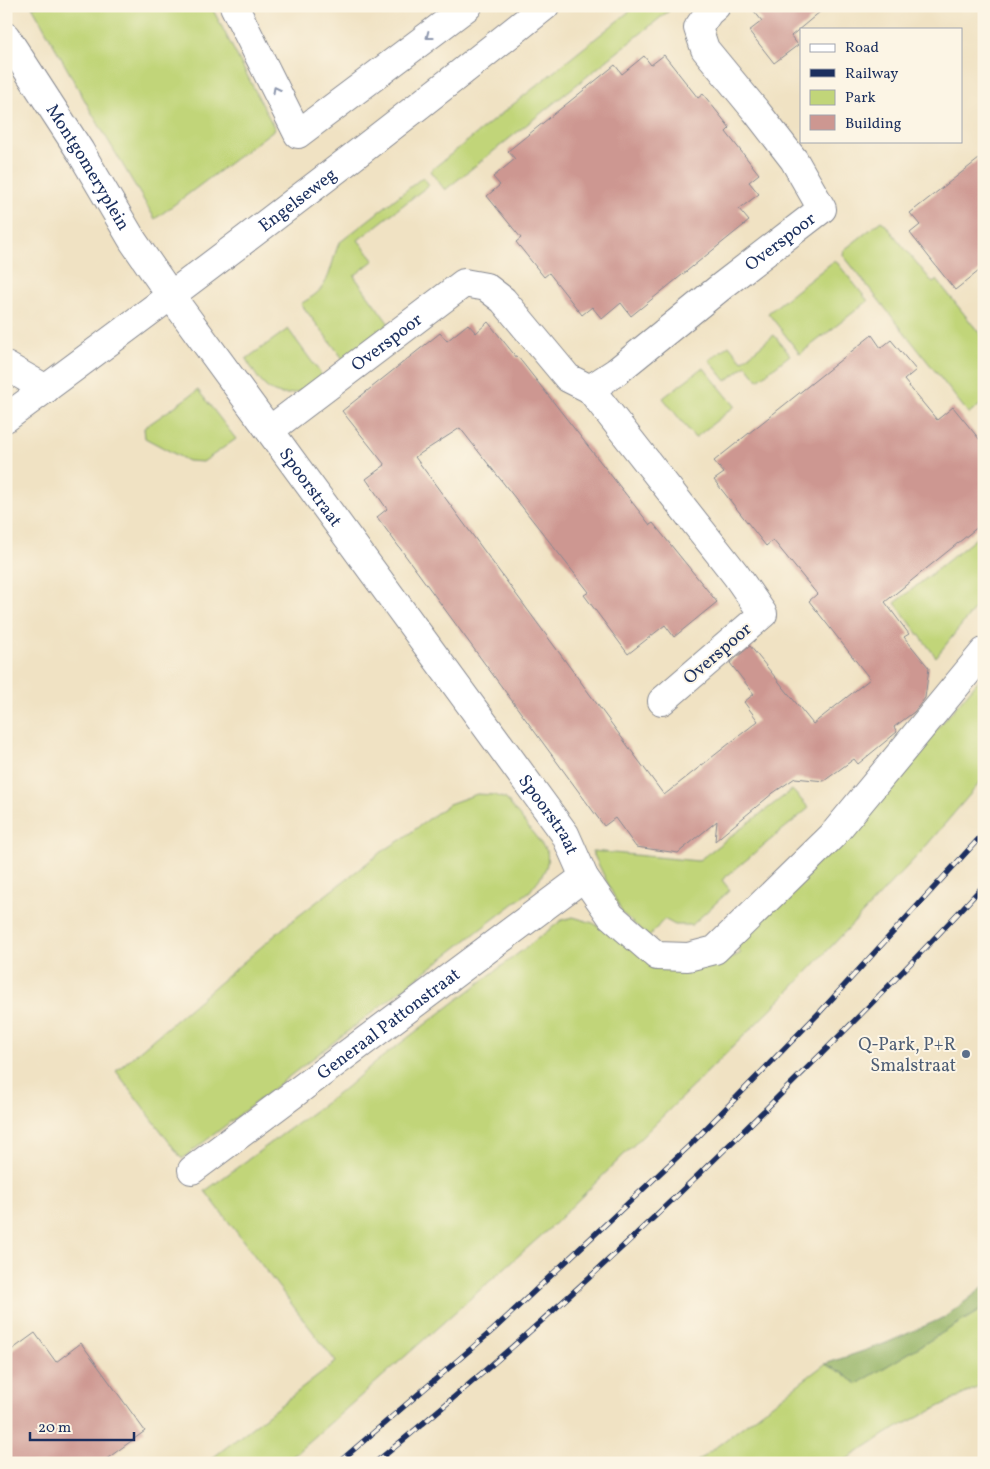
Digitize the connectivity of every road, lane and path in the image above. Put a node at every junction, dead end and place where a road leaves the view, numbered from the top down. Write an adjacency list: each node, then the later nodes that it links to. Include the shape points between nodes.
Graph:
1 (234, 6): 2 (street, one-way to 1, via 298,134)
2 (468, 6)
3 (545, 6): 6 (street, Engelseweg)
4 (716, 6): 9 (street, Overspoor, via 698,28 705,49 794,160 822,210)
5 (6, 37): 6 (street, Montgomeryplein, via 133,240)
6 (172, 296): 8 (street, Engelseweg); 11 (street, Spoorstraat)
7 (6, 366): 8 (street)
8 (46, 389): 10 (street, Engelseweg)
9 (590, 389): 11 (street, Overspoor, via 568,378 503,300 486,287 464,283); 13 (street, Overspoor, via 763,614)
10 (6, 418)
11 (270, 430): 14 (street, Spoorstraat, via 565,834)
12 (984, 652): 14 (street, Spoorstraat, via 832,836 715,950 688,957 657,956 611,916)
13 (662, 701)
14 (584, 878): 15 (street, Generaal Pattonstraat)
15 (192, 1170)

